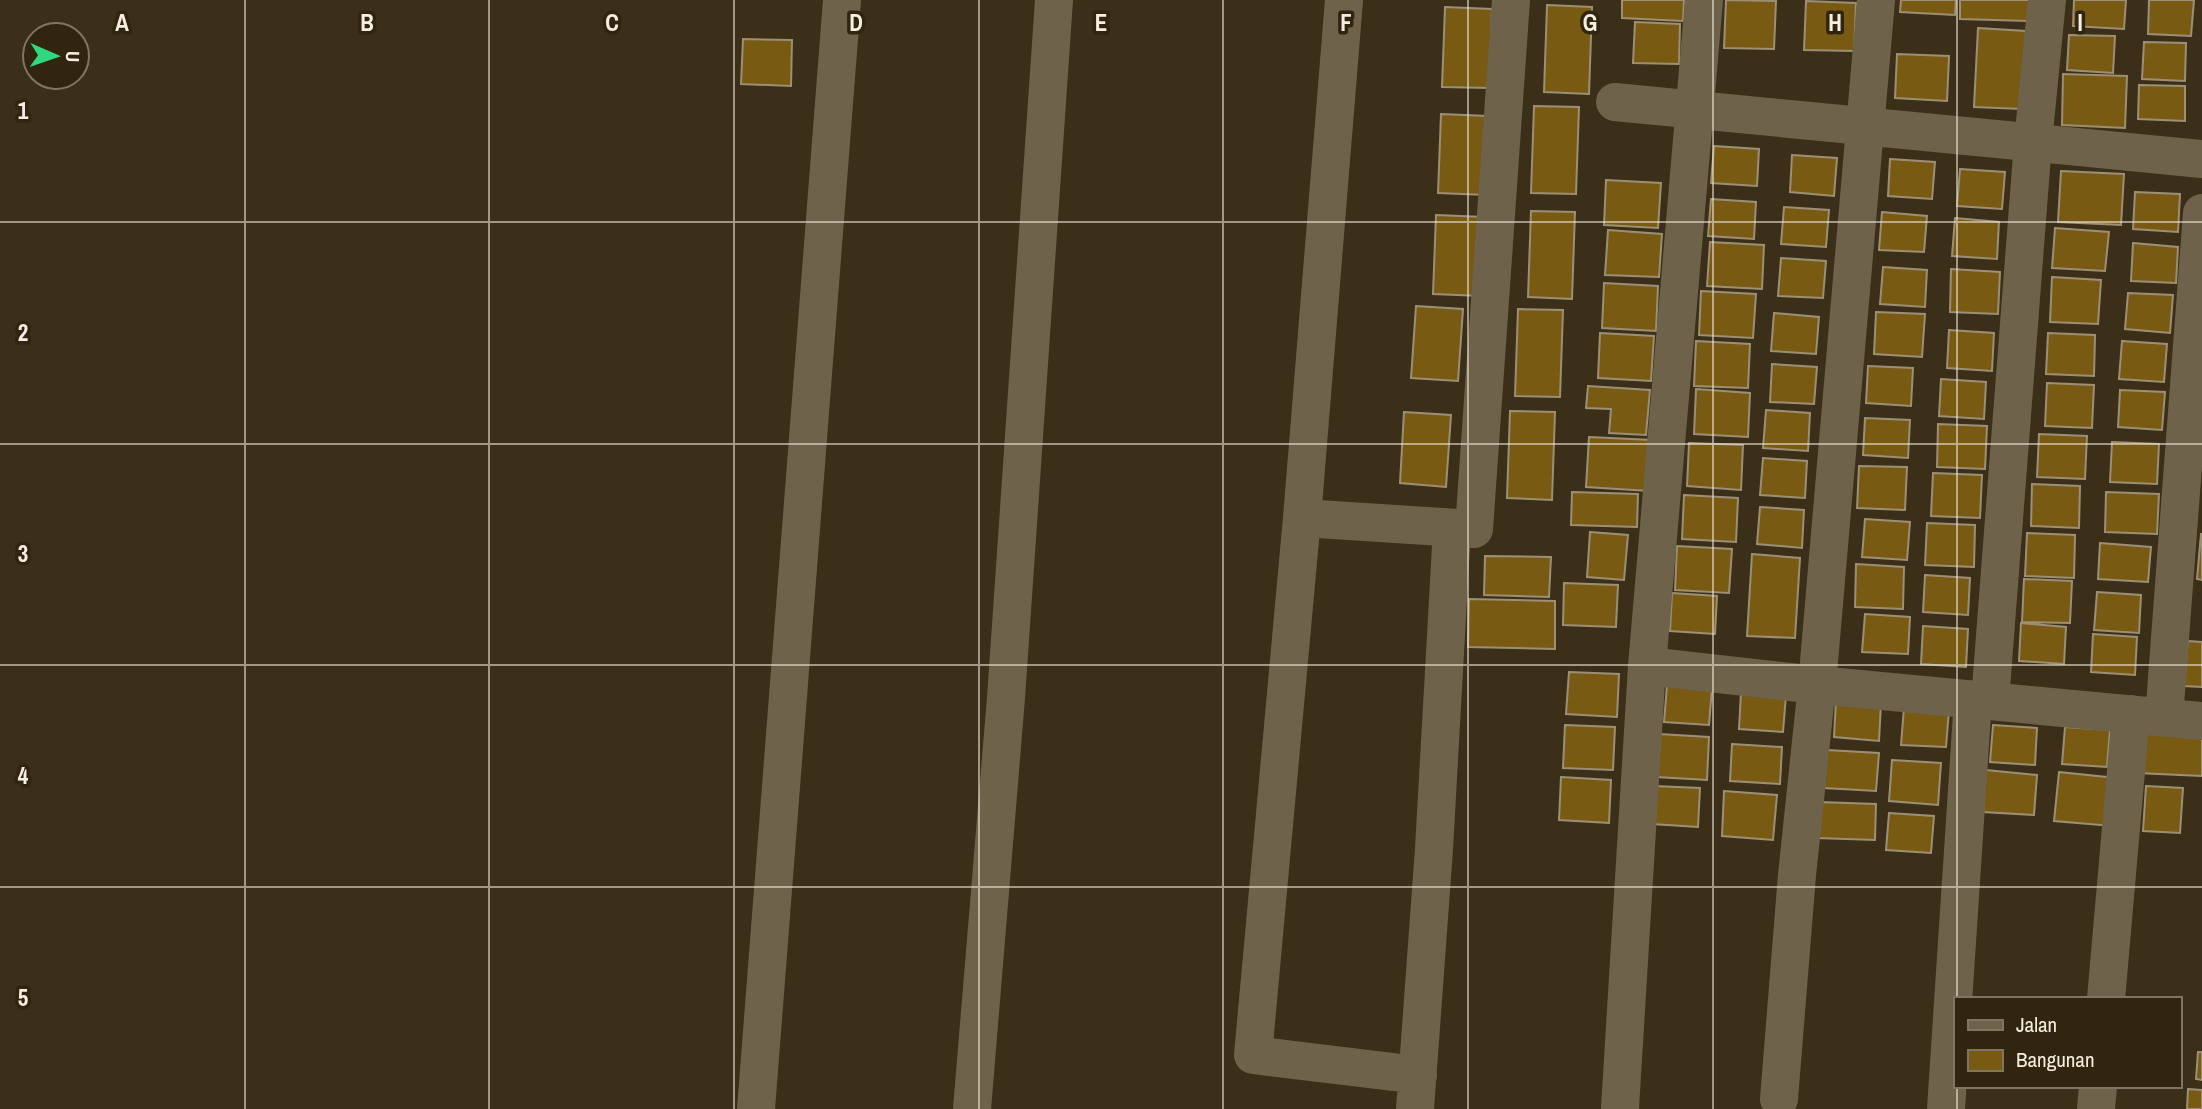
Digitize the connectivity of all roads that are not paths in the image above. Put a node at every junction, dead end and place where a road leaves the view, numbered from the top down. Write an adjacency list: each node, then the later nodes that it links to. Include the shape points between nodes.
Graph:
1 (842, 0): 30 (street)
2 (1055, 0): 31 (street)
3 (1344, 0): 16 (street)
4 (1511, 0): 17 (street, via 1474,529)
5 (1704, 0): 9 (street)
6 (1876, 0): 10 (street)
7 (2047, 0): 11 (street)
8 (1615, 102): 9 (street)
9 (1694, 109): 10 (street); 18 (street)
10 (1865, 126): 11 (street); 19 (street)
11 (2033, 142): 12 (street); 20 (street)
12 (2202, 159)
13 (2202, 213): 14 (street)
14 (2197, 335): 15 (street)
15 (2191, 505): 21 (street)
16 (1302, 518): 17 (street); 27 (street, via 1253,1055)
17 (1452, 528): 27 (street)
18 (1647, 666): 19 (street); 29 (street)
19 (1817, 685): 20 (street); 28 (street)
20 (1982, 700): 21 (street); 23 (street)
21 (2148, 716): 22 (street); 24 (street)
22 (2202, 721)
23 (1956, 997)
24 (2106, 997)
25 (1954, 1018): 32 (street)
26 (2098, 1088): 33 (street)
27 (1416, 1092)
28 (1779, 1098)
29 (1620, 1108)
30 (757, 1109)
31 (972, 1109)
32 (1946, 1109)
33 (2096, 1109)

